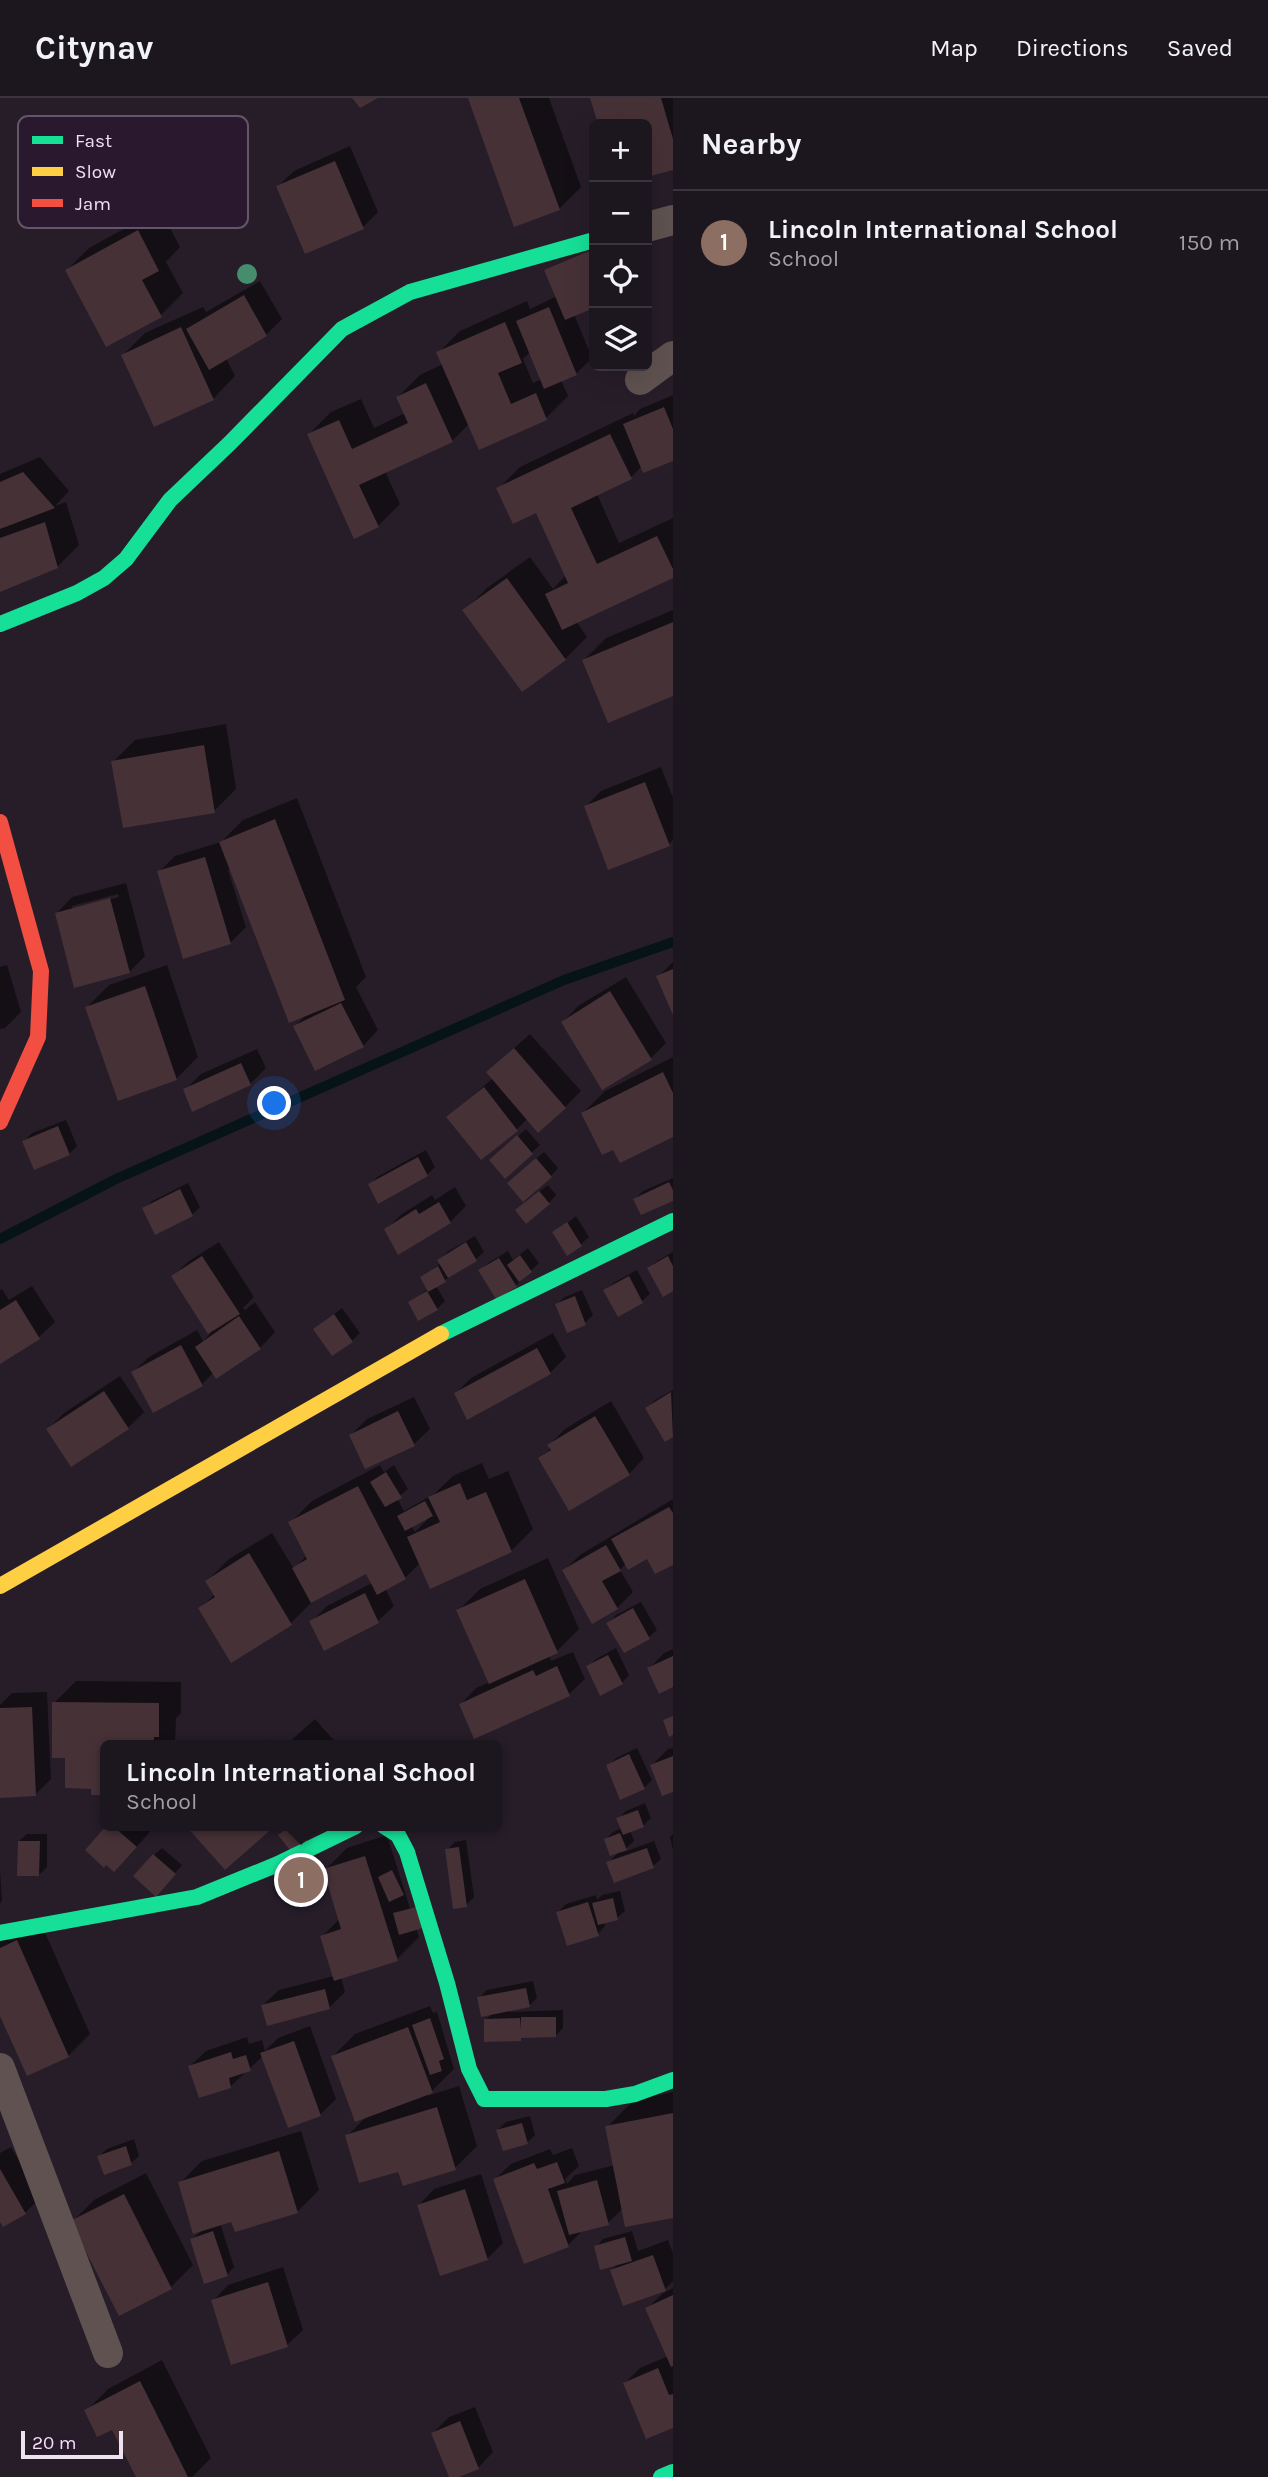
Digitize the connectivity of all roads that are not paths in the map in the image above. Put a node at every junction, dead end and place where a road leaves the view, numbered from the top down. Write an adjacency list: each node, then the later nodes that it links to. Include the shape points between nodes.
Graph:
1 (673, 220): 2 (street)
2 (652, 226)
3 (589, 241): 6 (street, via 410,292 342,329 170,500 126,559 104,578)
4 (673, 356): 5 (street)
5 (640, 380)
6 (0, 624)
7 (0, 822): 8 (street, via 41,971 38,1037)
8 (0, 1122)
9 (673, 1221): 10 (street, via 453,1327)
10 (0, 1586)
11 (346, 1831): 13 (street, via 197,1897)
12 (392, 1831): 15 (street, via 407,1852 469,2069 484,2099 606,2099)
13 (0, 1933)
14 (0, 2068): 16 (street)
15 (673, 2081)
16 (108, 2353)
17 (673, 2472): 18 (street)
18 (661, 2477)

